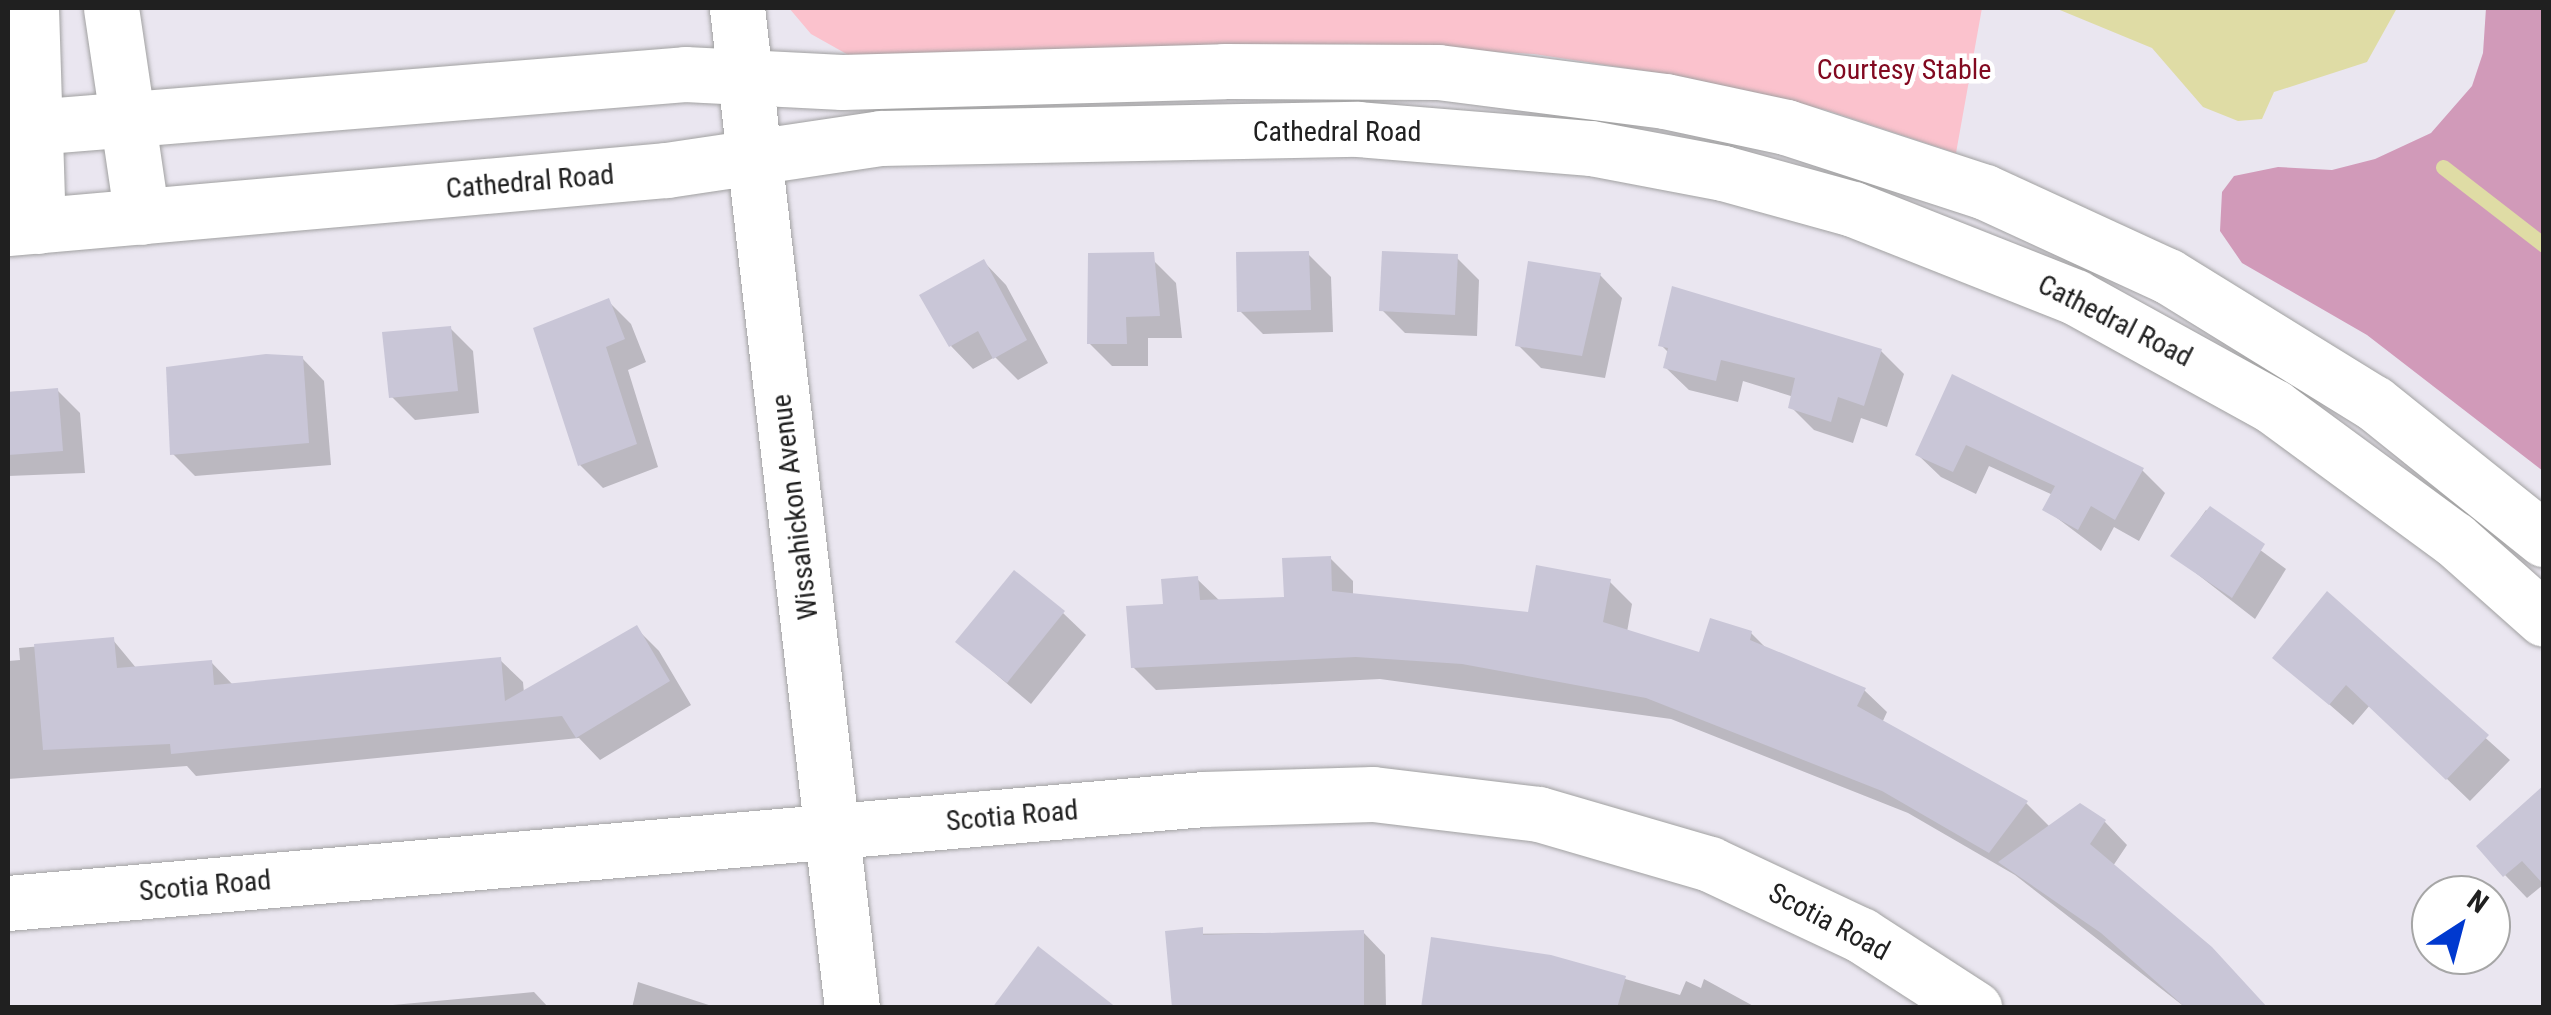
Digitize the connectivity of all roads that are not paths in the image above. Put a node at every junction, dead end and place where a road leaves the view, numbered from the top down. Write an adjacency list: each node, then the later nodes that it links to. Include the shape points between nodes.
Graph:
1 (31, 8): 6 (street)
2 (112, 8): 5 (street)
3 (736, 8): 4 (street, Wissahickon Avenue)
4 (744, 75): 5 (street, via 622,76); 7 (street, Wissahickon Avenue); 10 (street, via 842,82 1224,70 1438,72 1591,89 1786,128 1985,192 2168,276 2374,403)
5 (130, 118): 6 (street); 8 (street)
6 (20, 128): 9 (street)
7 (754, 158): 8 (street, Cathedral Road); 11 (street, Cathedral Road, via 880,138 1358,129 1557,144 1723,174 1853,209 1970,252 2182,352 2364,470); 12 (street, Wissahickon Avenue)
8 (142, 217): 9 (street, Cathedral Road)
9 (23, 227)
10 (2544, 538)
11 (2544, 619)
12 (832, 832): 13 (street, Scotia Road); 14 (street, Wissahickon Avenue); 15 (street, Scotia Road, via 1289,794 1457,802 1626,835 1710,864 1861,935)
13 (8, 903)
14 (852, 1008)
15 (1974, 1008)

